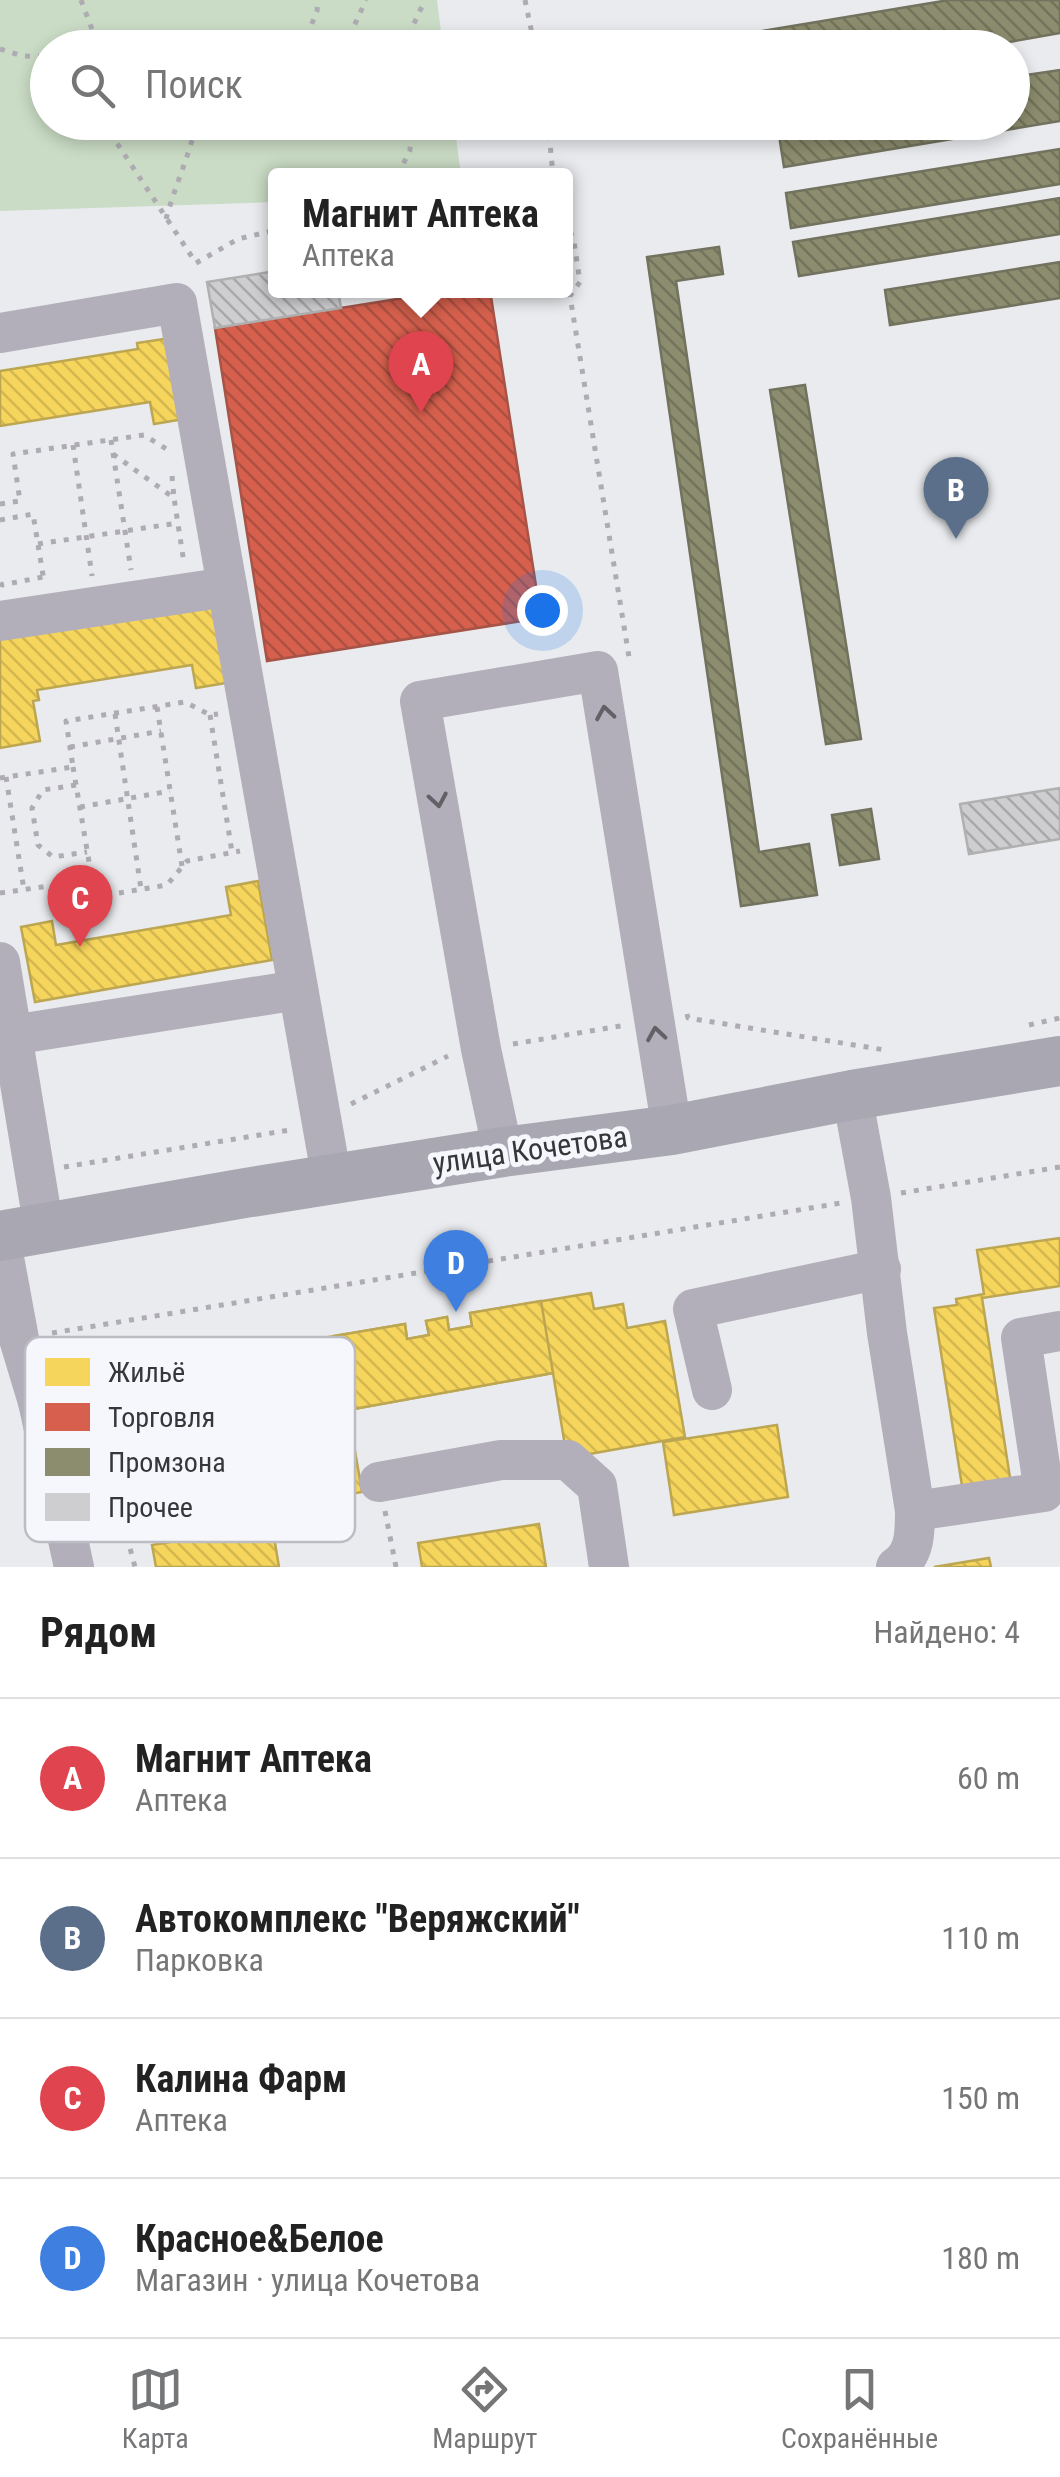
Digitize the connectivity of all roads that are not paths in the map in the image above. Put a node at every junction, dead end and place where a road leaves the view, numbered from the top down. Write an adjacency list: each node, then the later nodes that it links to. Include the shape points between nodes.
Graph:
1 (0, 333): 2 (lane, via 177,303 202,444)
2 (207, 590): 3 (lane); 5 (lane, via 229,712 272,844)
3 (0, 621)
4 (0, 962): 6 (lane)
5 (298, 990): 6 (lane); 11 (lane)
6 (12, 1035): 12 (lane)
7 (1060, 1061): 8 (main road, улица Кочетова)
8 (852, 1095): 9 (main road, улица Кочетова); 13 (lane)
9 (672, 1130): 10 (main road, улица Кочетова); 10 (lane, one-way to 10, via 598,671 420,700)
10 (503, 1152): 11 (main road, улица Кочетова)
11 (332, 1180): 12 (main road, улица Кочетова)
12 (22, 1232): 15 (lane, via 18,1338)
13 (881, 1269): 16 (lane, via 694,1309); 18 (lane)
14 (1060, 1332): 18 (lane, via 1021,1338 1044,1492)
15 (25, 1360)
16 (712, 1390)
17 (379, 1482): 21 (lane, via 501,1460 568,1460 596,1486)
18 (915, 1511): 22 (lane, via 915,1536 906,1561)
19 (69, 1542): 20 (lane)
20 (74, 1567)
21 (609, 1567)
22 (896, 1567)

